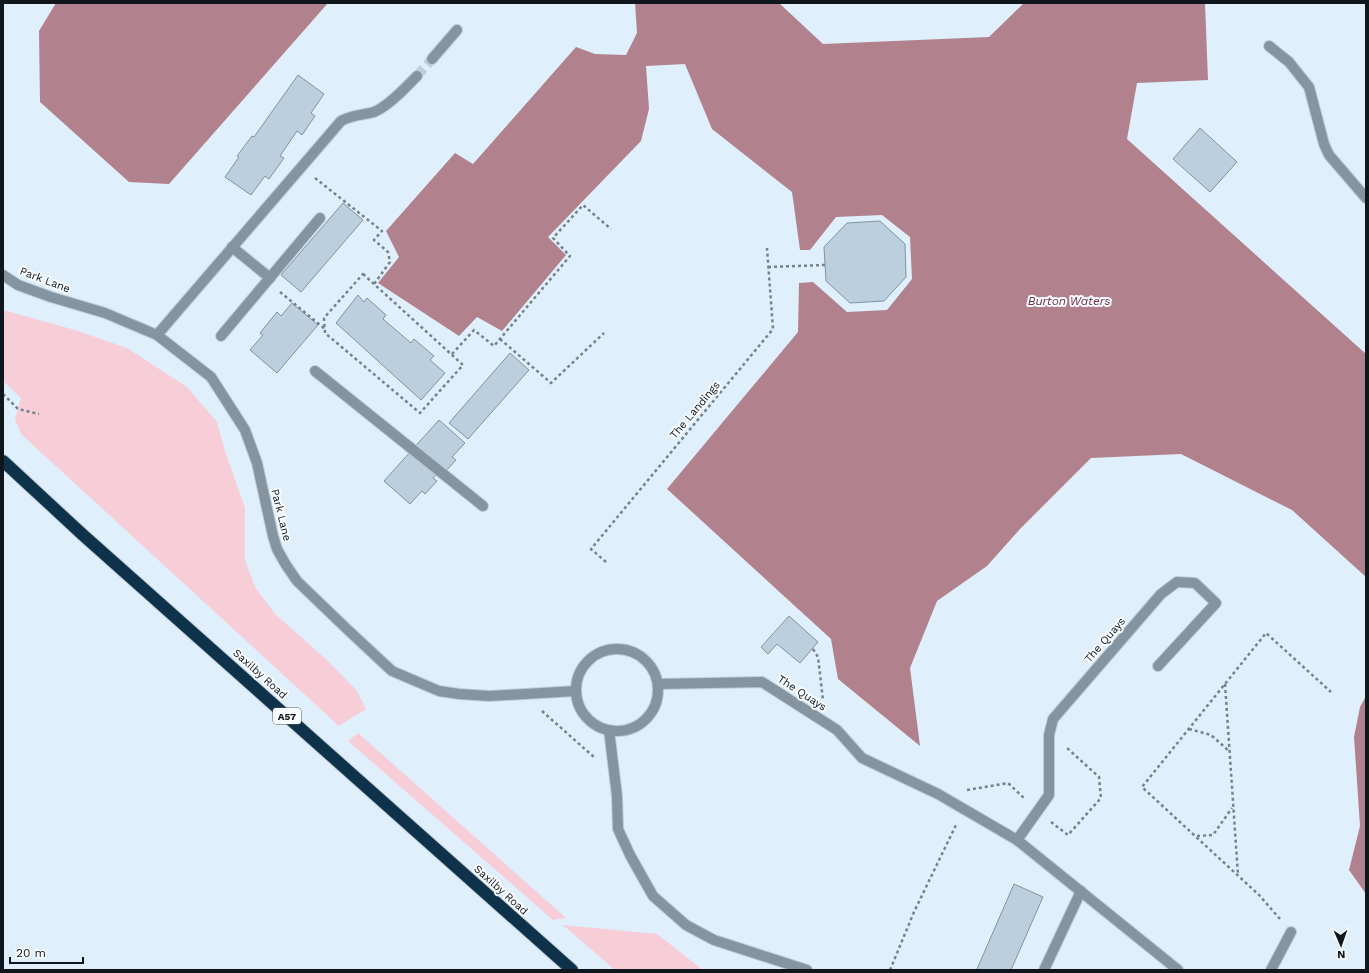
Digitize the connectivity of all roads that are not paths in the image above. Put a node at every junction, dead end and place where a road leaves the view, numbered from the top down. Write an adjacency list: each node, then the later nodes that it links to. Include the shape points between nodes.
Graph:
1 (457, 30): 3 (street)
2 (1269, 46): 5 (street, via 1289,62 1309,87 1329,155)
3 (432, 59)
4 (417, 76): 7 (street, via 383,107 341,121)
5 (1366, 198)
6 (320, 218): 9 (street)
7 (232, 247): 9 (street); 10 (street)
8 (3, 275): 10 (street, Park Lane, via 18,285 105,313)
9 (269, 280): 11 (street)
10 (157, 335): 17 (street, Park Lane, via 211,377 245,430 257,464 277,549 297,581 392,671 446,692 460,694 490,696)
11 (221, 336)
12 (315, 371): 14 (street)
13 (3, 461): 22 (highway, Saxilby Road / A57)
14 (483, 506)
15 (1158, 666): 19 (street, The Quays, via 1216,603 1195,583 1177,582 1161,594 1053,719 1050,732 1049,795)
16 (658, 684): 17 (street, via 652,668 640,655 626,649 611,649 600,652 586,663 578,678); 18 (street, via 656,704 645,720 638,726 626,730); 19 (street, The Quays, via 762,682 838,730 862,758 938,794)
17 (576, 691): 18 (street, via 579,704 586,716 596,725)
18 (609, 730): 23 (street, via 618,829 653,896 686,926 714,940)
19 (1018, 840): 20 (street, The Quays)
20 (1081, 891): 24 (street); 25 (street, The Quays)
21 (1291, 932): 26 (street)
22 (572, 970)
23 (807, 970)
24 (1044, 970)
25 (1178, 970)
26 (1271, 970)

